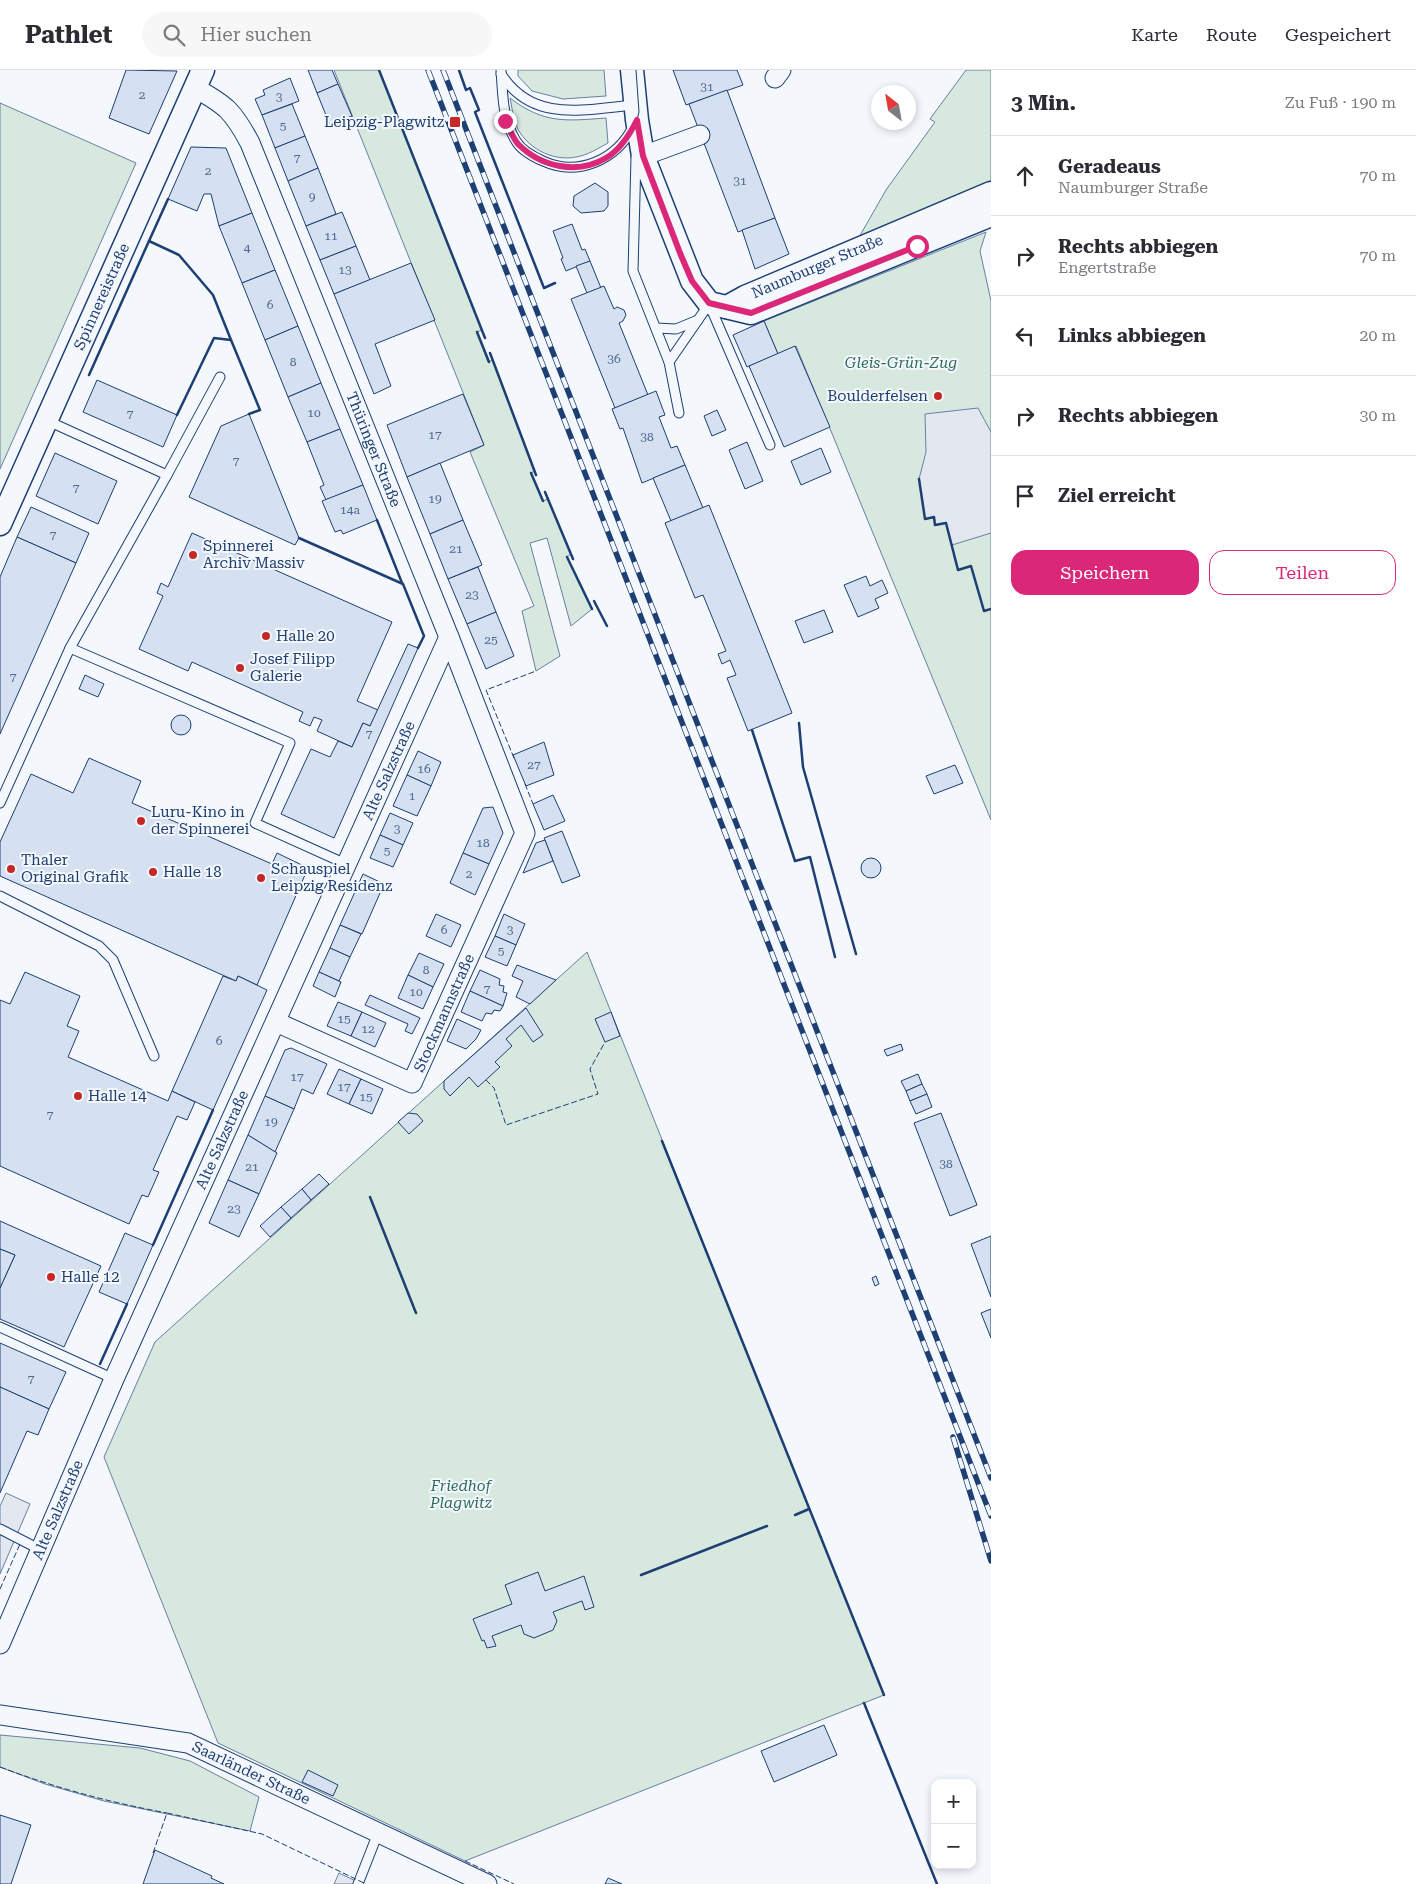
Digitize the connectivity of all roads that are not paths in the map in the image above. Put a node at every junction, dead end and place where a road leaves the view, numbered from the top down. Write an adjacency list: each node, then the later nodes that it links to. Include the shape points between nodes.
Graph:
1 (632, 70): 4 (street)
2 (502, 73): 4 (lane, via 528,101 546,109); 4 (lane, via 505,121 517,143 534,157 556,167 582,167 607,158 628,137)
3 (199, 79): 14 (street, Spinnereistraße); 18 (street, Thüringer Straße, via 236,116 250,143)
4 (636, 112): 6 (street); 10 (lane, via 633,271)
5 (700, 135): 6 (street)
6 (643, 156): 9 (street, via 692,281)
7 (991, 193): 9 (street, Naumburger Straße)
8 (991, 215): 9 (street, Naumburger Straße, via 751,313)
9 (711, 310): 10 (lane, via 676,330); 11 (lane); 15 (lane)
10 (656, 328): 11 (lane)
11 (669, 362): 13 (lane)
12 (220, 376): 16 (lane)
13 (679, 413)
14 (46, 420): 16 (lane); 17 (street, Spinnereistraße)
15 (770, 445)
16 (167, 475): 19 (lane)
17 (0, 524)
18 (450, 637): 21 (street, Thüringer Straße); 22 (street, Alte Salzstraße)
19 (70, 648): 20 (lane); 22 (lane, via 290,744 255,823)
20 (0, 803)
21 (525, 833): 24 (street, Stockmannstraße, via 412,1083)
22 (346, 864): 24 (street, Alte Salzstraße)
23 (0, 896): 25 (lane, via 98,946 113,960)
24 (276, 1022): 27 (street, Alte Salzstraße)
25 (154, 1056)
26 (0, 1328): 27 (lane)
27 (114, 1379): 29 (street, Alte Salzstraße)
28 (0, 1529): 29 (lane)
29 (41, 1550): 30 (street, Alte Salzstraße)
30 (0, 1644)
31 (0, 1715): 32 (street, Saarländer Straße, via 188,1743)
32 (378, 1833): 33 (lane); 34 (street, Saarländer Straße)
33 (358, 1884)
34 (487, 1884)

